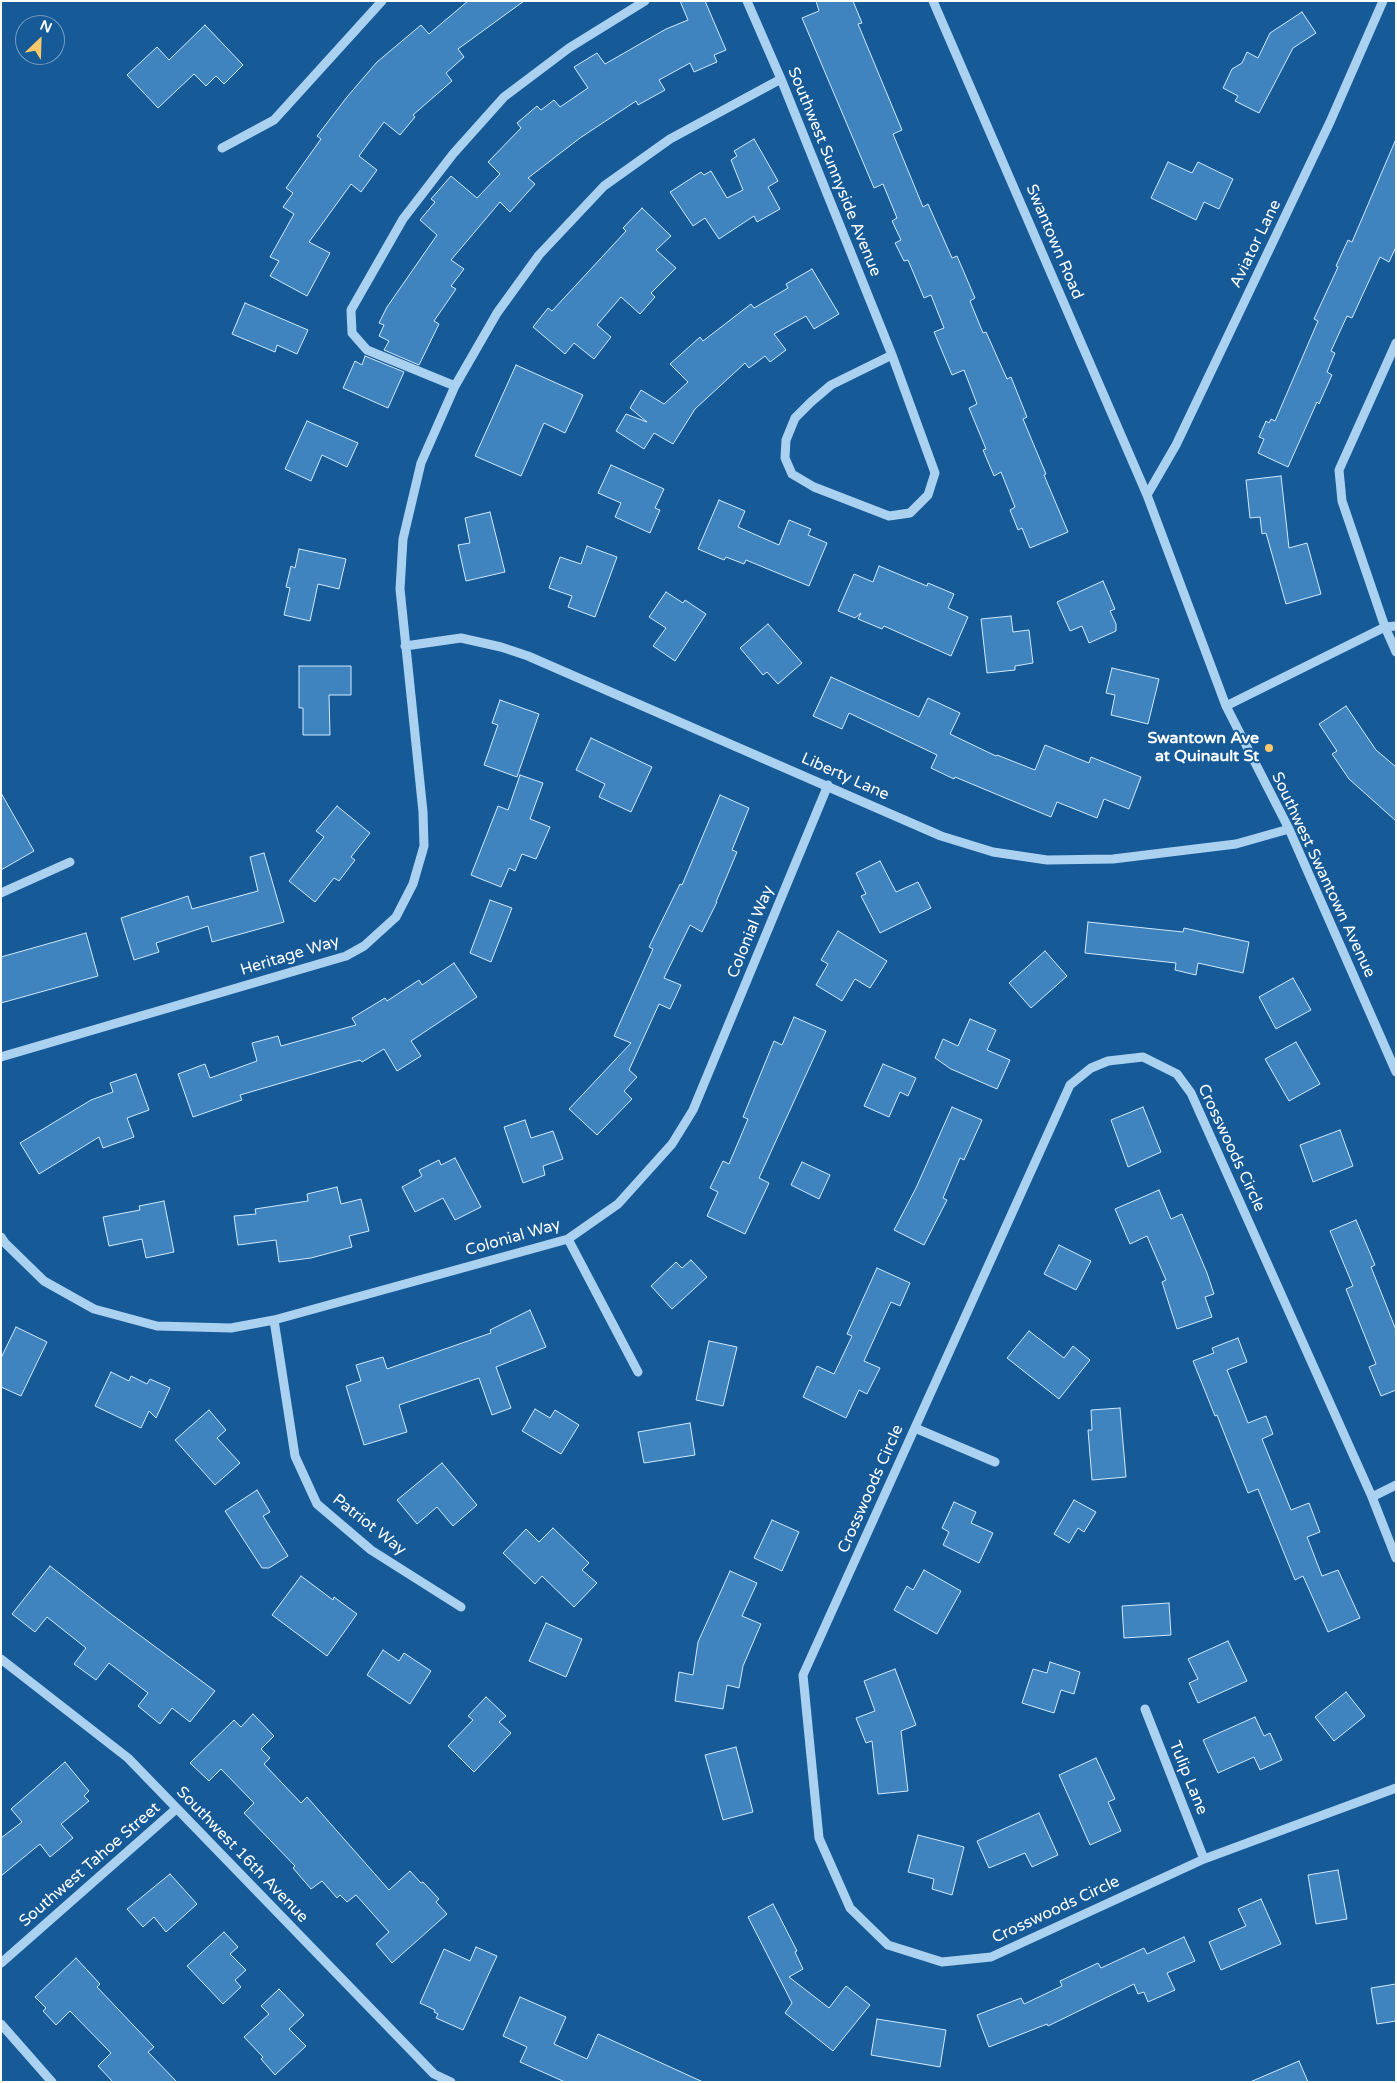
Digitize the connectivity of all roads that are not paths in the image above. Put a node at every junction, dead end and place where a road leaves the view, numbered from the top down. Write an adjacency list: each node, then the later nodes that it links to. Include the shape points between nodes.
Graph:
1 (382, 1): 7 (street, via 274,120)
2 (645, 1): 10 (street, via 569,48 504,97 453,154 403,219 351,310 352,334 367,350)
3 (747, 1): 6 (street, Southwest Sunnyside Avenue)
4 (933, 1): 11 (street, Swantown Road)
5 (1384, 1): 11 (street, Aviator Lane, via 1330,122 1184,427)
6 (781, 79): 9 (street, Southwest Sunnyside Avenue); 10 (street, Heritage Way, via 670,140 604,186 539,255 497,313)
7 (222, 148)
8 (1396, 343): 13 (street, via 1339,470 1342,501)
9 (892, 355): 9 (street, Southwest Sunnyside Avenue, via 934,473 928,495 910,513 889,516 814,487 792,474 784,458 786,440 795,418 811,402 831,385)
10 (455, 386): 14 (street, Heritage Way, via 422,463 403,540 400,588)
11 (1147, 495): 16 (street, Southwest Swantown Avenue)
12 (1396, 626): 13 (street)
13 (1384, 627): 15 (street); 16 (street)
14 (405, 646): 17 (street, Liberty Lane, via 461,638 501,647); 21 (street, Heritage Way, via 424,846 413,884 396,917 364,946 346,956)
15 (1396, 652)
16 (1226, 706): 18 (street, Southwest Swantown Avenue)
17 (828, 785): 18 (street, Liberty Lane, via 941,836 993,852 1047,860 1113,859 1236,844); 24 (street, Colonial Way, via 693,1110 672,1144 618,1204)
18 (1289, 829): 22 (street, Southwest Swantown Avenue)
19 (70, 862): 20 (street)
20 (1, 893)
21 (1, 1057)
22 (1396, 1072)
23 (1, 1237): 25 (street, Colonial Way, via 44,1281 94,1309 158,1326 231,1328)
24 (568, 1239): 25 (street, Colonial Way); 26 (street)
25 (274, 1320): 32 (street, Patriot Way, via 295,1456 317,1504 370,1550)
26 (638, 1372)
27 (915, 1428): 28 (street); 30 (street, Crosswoods Circle, via 1070,1085 1090,1068 1108,1061 1143,1057 1177,1074 1191,1093); 37 (street, Crosswoods Circle, via 803,1675 819,1838 850,1908 888,1945 942,1962 991,1957)
28 (995, 1462)
29 (1396, 1485): 30 (street)
30 (1372, 1497): 31 (street, Crosswoods Circle)
31 (1396, 1558)
32 (461, 1607)
33 (1, 1659): 36 (street, Southwest 16th Avenue, via 128,1758)
34 (1144, 1709): 37 (street, Tulip Lane)
35 (1396, 1788): 37 (street, Crosswoods Circle)
36 (176, 1809): 38 (street, Southwest Tahoe Street); 40 (street, Southwest 16th Avenue)
37 (1204, 1858)
38 (1, 1963)
39 (1, 2024): 41 (street)
40 (432, 2078): 42 (street, Southwest 16th Avenue)
41 (52, 2082)
42 (451, 2082)

